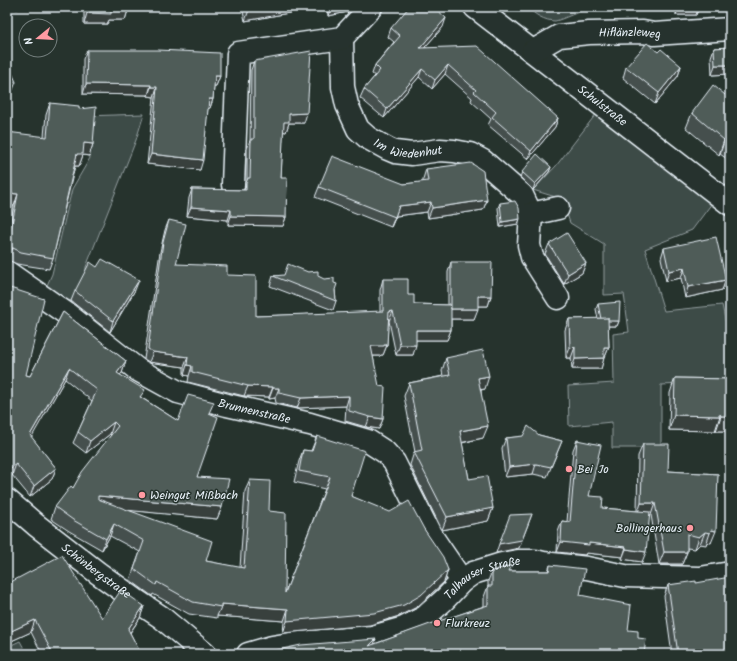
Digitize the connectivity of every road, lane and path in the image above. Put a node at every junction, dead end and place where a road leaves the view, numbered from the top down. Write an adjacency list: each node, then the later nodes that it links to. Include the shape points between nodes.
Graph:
1 (371, 7): 4 (street)
2 (475, 7): 5 (street, Schulstraße)
3 (730, 30): 5 (street, Hiflänzleweg, via 559,36)
4 (342, 38): 6 (street, via 238,52); 9 (street, Im Wiedenhut, via 343,87 347,105 358,129 368,138 395,152 412,154 440,150 470,154 483,161 522,196)
5 (533, 51): 7 (street, Schulstraße)
6 (233, 185)
7 (730, 204)
8 (558, 208): 9 (street)
9 (531, 214): 11 (street, via 529,245 532,257)
10 (7, 272): 14 (street, Brunnenstraße, via 67,314 138,370 171,389 227,406 310,424 368,441 385,452 394,462 430,534)
11 (558, 298)
12 (7, 500): 15 (street, Schönbergstraße, via 98,573 161,617)
13 (730, 573): 14 (street, Talhauser Straße, via 700,578 625,576 587,568 518,561 492,566 473,573)
14 (462, 581): 16 (street, Talhauser Straße, via 425,617 404,628 372,637 296,643)
15 (205, 654)
16 (248, 654)

